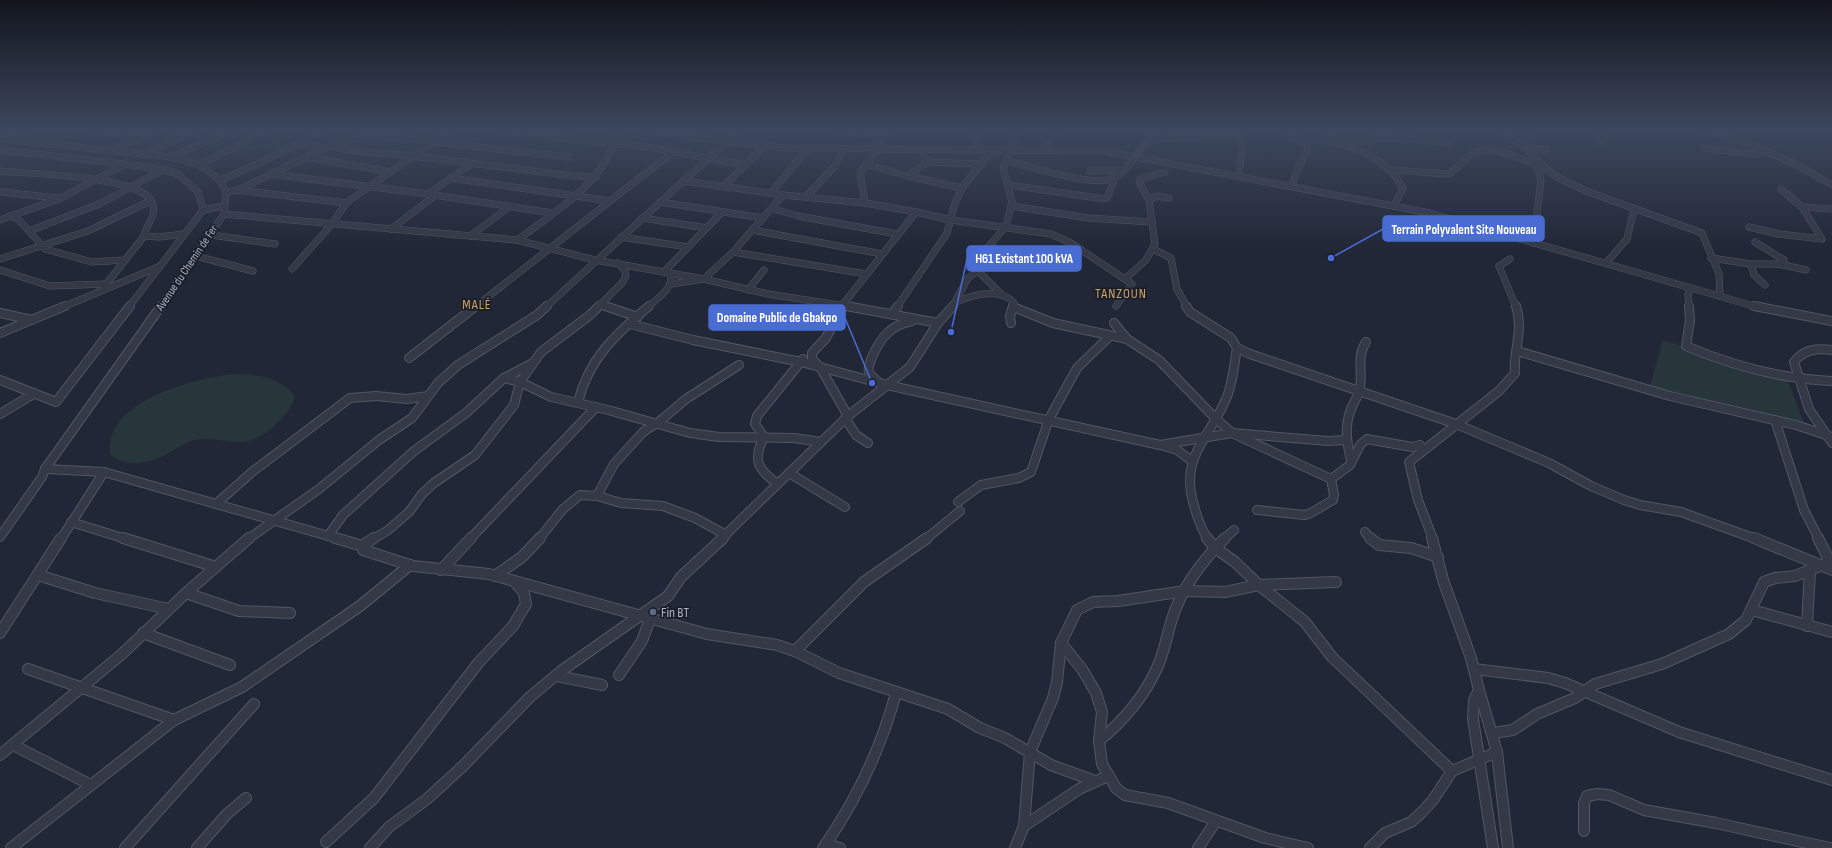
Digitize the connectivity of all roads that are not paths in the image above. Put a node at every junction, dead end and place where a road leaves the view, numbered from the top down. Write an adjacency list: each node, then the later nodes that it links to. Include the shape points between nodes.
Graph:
1 (1392, 170): 73 (street, via 1403,188)
2 (0, 171): 42 (street)
3 (113, 171): 42 (street)
4 (161, 171): 52 (street)
5 (168, 171): 78 (street, Avenue du Chemin de Fer, via 179,175 198,192)
6 (210, 171): 43 (street)
7 (244, 171): 43 (street)
8 (277, 171): 36 (street)
9 (382, 171): 34 (street)
10 (462, 171): 41 (street)
11 (527, 171): 40 (street)
12 (600, 171): 40 (street)
13 (649, 171): 68 (street)
14 (694, 171): 44 (street)
15 (739, 171): 50 (street)
16 (789, 171): 58 (street, via 776,183)
17 (830, 171): 63 (street)
18 (863, 171): 71 (street, via 860,179)
19 (889, 171): 38 (street)
20 (915, 171): 38 (street)
21 (977, 171): 53 (street)
22 (1003, 171): 47 (street)
23 (1051, 171): 45 (street)
24 (1090, 171): 25 (street)
25 (1122, 171): 45 (street)
26 (1211, 171): 39 (street)
27 (1240, 171): 39 (street)
28 (1297, 171): 51 (street)
29 (1400, 171): 30 (street, via 1449,174)
30 (1453, 171)
31 (1538, 171): 106 (street, via 1541,185)
32 (1548, 171): 77 (street, via 1562,180)
33 (1807, 171): 37 (street)
34 (390, 172): 49 (street)
35 (1166, 172): 66 (street, via 1140,179)
36 (270, 174): 49 (street); 54 (street)
37 (1816, 175): 46 (street); 48 (street)
38 (908, 176): 53 (street)
39 (1239, 176): 51 (street)
40 (596, 177): 62 (street)
41 (451, 178): 59 (street); 62 (street)
42 (97, 180): 52 (street); 64 (street)
43 (220, 180): 57 (street)
44 (684, 180): 50 (street); 69 (street)
45 (1110, 180): 47 (street, via 1113,183 1107,198 1104,199)
46 (1832, 180)
47 (1009, 185): 72 (street)
48 (1832, 185)
49 (370, 186): 59 (street); 70 (street)
50 (724, 186): 58 (street)
51 (1292, 186): 73 (street)
52 (130, 188): 67 (street, via 143,192); 97 (street, via 77,214)
53 (962, 188): 89 (street)
54 (238, 190): 57 (street); 70 (street)
55 (1781, 190): 75 (street)
56 (0, 192): 64 (street)
57 (226, 192): 79 (street, Avenue du Chemin de Fer)
58 (770, 193): 61 (street)
59 (428, 194): 60 (street)
60 (436, 195): 74 (street); 94 (street)
61 (783, 195): 63 (street); 76 (street)
62 (574, 196): 68 (street); 83 (street)
63 (806, 197): 71 (street)
64 (61, 198): 85 (street)
65 (1169, 198): 66 (street, via 1156,196)
66 (1149, 200): 90 (street)
67 (150, 201): 101 (street, via 154,216); 108 (street, via 88,231)
68 (610, 202): 110 (street)
69 (660, 202): 81 (street); 86 (street)
70 (346, 203): 91 (street)
71 (865, 203): 82 (street)
72 (1012, 206): 90 (street, via 1093,218); 95 (street)
73 (1394, 206): 106 (street, via 1430,213)
74 (510, 207): 83 (street); 102 (street)
75 (1802, 207): 80 (street); 92 (street, via 1822,239 1779,234)
76 (773, 209): 87 (street); 99 (street)
77 (1634, 209): 115 (street, via 1700,232); 121 (street, via 1627,239)
78 (203, 210): 79 (street); 98 (street, Avenue du Chemin de Fer)
79 (224, 210): 91 (street); 100 (street, Avenue du Chemin de Fer)
80 (1832, 210)
81 (722, 212): 87 (street); 93 (street)
82 (916, 212): 89 (street); 99 (street)
83 (552, 213): 104 (street)
84 (0, 215): 85 (street)
85 (10, 217): 88 (street); 97 (street, via 18,219)
86 (642, 218): 93 (street); 103 (street)
87 (763, 218): 96 (street)
88 (0, 220)
89 (951, 220): 95 (street); 151 (street, via 937,250)
90 (1152, 222): 111 (street, via 1155,244)
91 (332, 224): 94 (street); 126 (street)
92 (1749, 227)
93 (707, 228): 109 (street)
94 (391, 229): 102 (street)
95 (1004, 229): 131 (street, via 984,252); 135 (street, via 1061,237 1071,241 1101,264)
96 (752, 230): 112 (street); 113 (street)
97 (29, 231): 108 (street)
98 (184, 234): 101 (street); 124 (street, Avenue du Chemin de Fer)
99 (897, 234): 113 (street)
100 (211, 235): 107 (street); 114 (street, Avenue du Chemin de Fer)
101 (144, 236): 118 (street)
102 (470, 236): 104 (street)
103 (621, 237): 109 (street); 119 (street)
104 (516, 240): 110 (street)
105 (1755, 242): 123 (street, via 1784,260)
106 (1533, 243): 121 (street)
107 (275, 244)
108 (40, 246): 116 (street); 118 (street, via 92,262)
109 (688, 247): 132 (street)
110 (549, 249): 119 (street); 168 (street)
111 (1153, 249): 135 (street, via 1146,260); 164 (street, via 1171,258 1177,289 1190,312 1231,338)
112 (733, 252): 133 (street); 136 (street)
113 (882, 254): 133 (street)
114 (196, 256): 130 (street); 202 (street, Avenue du Chemin de Fer)
115 (1711, 258): 122 (street); 144 (street, via 1720,280)
116 (0, 259)
117 (1510, 259): 166 (street, via 1499,266 1518,313)
118 (125, 260): 137 (street)
119 (595, 260): 120 (street); 181 (street, via 536,315 458,365)
120 (618, 263): 125 (street); 134 (street)
121 (1606, 263): 140 (street)
122 (1751, 264): 123 (street); 139 (street, via 1754,275)
123 (1779, 264): 129 (street)
124 (160, 266): 142 (street); 179 (street, Avenue du Chemin de Fer, via 56,402)
125 (642, 268): 132 (street); 134 (street)
126 (292, 269)
127 (0, 270): 137 (street, via 50,286)
128 (764, 270): 141 (street)
129 (1806, 270)
130 (253, 271)
131 (978, 271): 143 (street); 145 (street, via 968,278)
132 (667, 272): 136 (street); 138 (street)
133 (866, 274): 147 (street)
134 (626, 276): 146 (street, via 616,290)
135 (1126, 278): 148 (street, via 1132,284)
136 (704, 279): 138 (street); 141 (street)
137 (106, 284): 142 (street)
138 (671, 284): 152 (street)
139 (1765, 285)
140 (1691, 288): 144 (street); 175 (street, via 1688,294 1690,320 1686,346 1743,366)
141 (748, 290): 147 (street)
142 (100, 293): 153 (street)
143 (1001, 294): 145 (street, via 977,295); 149 (street, via 1012,299)
144 (1720, 296): 155 (street, via 1758,307)
145 (956, 302): 156 (street)
146 (600, 304): 152 (street); 170 (street, via 590,315 547,346)
147 (842, 305): 151 (street); 167 (street, via 826,338)
148 (1116, 306)
149 (1013, 308): 157 (street); 161 (street, via 1053,323)
150 (0, 313): 153 (street)
151 (892, 314): 154 (street)
152 (638, 317): 159 (street)
153 (32, 320): 160 (street)
154 (925, 321): 156 (street); 178 (street, via 902,322 888,330 868,368 869,373)
155 (1832, 321)
156 (938, 323): 178 (street, via 910,367)
157 (1011, 323)
158 (1114, 323): 162 (street)
159 (630, 324): 169 (street, via 692,340); 182 (street, via 600,352 589,368 580,388)
160 (0, 333)
161 (1110, 336): 162 (street); 187 (street, via 1077,368)
162 (1127, 339): 186 (street, via 1159,360)
163 (1366, 342): 180 (street, via 1360,352)
164 (1238, 348): 180 (street, via 1330,380); 186 (street, via 1227,398)
165 (1832, 350): 175 (street, via 1802,352 1794,362)
166 (1517, 351): 188 (street, via 1670,396); 190 (street, via 1515,373 1510,379 1499,391)
167 (812, 353): 169 (street); 172 (street, via 812,359)
168 (408, 358)
169 (801, 362): 172 (street); 193 (street, via 757,416 755,424)
170 (532, 363): 173 (street); 177 (street)
171 (739, 365): 189 (street, via 686,399)
172 (820, 367): 178 (street); 185 (street)
173 (504, 378): 177 (street); 216 (street, via 466,413 426,441 374,486 343,515)
174 (0, 380): 179 (street)
175 (1799, 380): 176 (street); 194 (street, via 1809,408)
176 (1832, 381)
177 (520, 382): 182 (street, via 551,397); 218 (street, via 514,405 482,447 434,483 405,516 387,531 366,543)
178 (883, 384): 185 (street); 187 (street, via 996,410)
179 (35, 393): 184 (street)
180 (1359, 393): 190 (street); 195 (street, via 1348,419)
181 (428, 396): 208 (street, via 407,399 376,396 350,398 252,472); 211 (street, via 412,418 379,440 319,489)
182 (578, 402): 183 (street)
183 (596, 407): 189 (street); 225 (street)
184 (0, 414)
185 (846, 417): 196 (street); 197 (street, via 856,435)
186 (1215, 418): 191 (street); 192 (street)
187 (1049, 419): 198 (street); 243 (street, via 1031,472 1015,481 992,482 972,490 932,535 864,582)
188 (1776, 420): 194 (street); 223 (street, via 1804,510)
189 (655, 424): 193 (street, via 706,436); 207 (street, via 630,444 614,464)
190 (1456, 424): 220 (street, via 1409,462 1418,500 1429,525); 222 (street, via 1549,463 1591,486 1624,500 1681,512 1750,536)
191 (1232, 433): 192 (street); 195 (street, via 1328,441); 205 (street)
192 (1204, 436): 198 (street); 200 (street)
193 (764, 437): 196 (street); 206 (street, via 757,453 758,460 769,477)
194 (1830, 439)
195 (1346, 440): 201 (street)
196 (821, 442): 204 (street)
197 (868, 443)
198 (1160, 445): 200 (street, via 1177,450)
199 (1420, 445): 201 (street, via 1412,447 1367,439)
200 (1192, 461): 219 (street, via 1189,473 1191,497 1203,533)
201 (1350, 462): 205 (street, via 1346,469)
202 (45, 469): 203 (street); 217 (street, Avenue du Chemin de Fer)
203 (104, 472): 208 (street); 212 (street)
204 (789, 473): 206 (street); 209 (street)
205 (1331, 478): 210 (street, via 1333,500 1309,514 1293,515)
206 (778, 484): 215 (street)
207 (597, 496): 215 (street, via 612,502 663,506 694,518); 228 (street, via 576,496 532,548 512,566)
208 (216, 504): 211 (street)
209 (845, 507)
210 (1257, 510)
211 (272, 520): 216 (street); 224 (street)
212 (71, 522): 224 (street); 227 (street)
213 (1234, 530): 219 (street)
214 (1365, 532): 220 (street, via 1376,545 1414,548)
215 (726, 535): 237 (street, via 681,577 668,596)
216 (328, 536): 218 (street)
217 (0, 537)
218 (366, 547): 221 (street, via 363,550)
219 (1214, 547): 231 (street, via 1235,562); 232 (street, via 1204,558)
220 (1438, 557): 246 (street, via 1443,580)
221 (410, 565): 225 (street); 255 (street, via 360,606 277,664 242,686)
222 (1820, 565): 223 (street); 226 (street)
223 (1831, 565)
224 (216, 567): 233 (street)
225 (441, 570): 228 (street, via 466,570)
226 (1810, 570): 235 (street, via 1795,576 1764,582); 238 (street)
227 (38, 575): 234 (street, via 95,593); 240 (street)
228 (495, 576): 229 (street)
229 (514, 581): 237 (street); 272 (street, via 524,593 526,604 513,626 479,662 374,798)
230 (1336, 582): 231 (street)
231 (1259, 585): 232 (street, via 1225,592); 263 (street, via 1305,622 1336,661)
232 (1185, 591): 242 (street, via 1085,605 1077,610); 257 (street, via 1175,610 1156,673 1123,718)
233 (186, 593): 234 (street); 236 (street, via 239,612)
234 (169, 609): 241 (street)
235 (1752, 610): 238 (street); 252 (street, via 1746,620 1729,634 1662,664 1595,684)
236 (290, 613)
237 (645, 617): 243 (street, via 707,634 777,645); 247 (street, via 649,626); 248 (street)
238 (1807, 626): 239 (street)
239 (1832, 632)
240 (0, 633)
241 (143, 633): 244 (street); 250 (street)
242 (1061, 642): 257 (street, via 1082,669 1096,693 1102,712); 259 (street, via 1053,698)
243 (795, 651): 253 (street, via 839,673)
244 (230, 665)
245 (28, 669): 250 (street)
246 (1474, 669): 251 (street); 252 (street, via 1548,678)
247 (619, 675)
248 (557, 676): 249 (street); 277 (street, via 530,698 427,799 389,827)
249 (602, 685)
250 (83, 688): 255 (street); 258 (street)
251 (1479, 690): 256 (street); 262 (street, via 1472,711)
252 (1585, 691): 256 (street, via 1537,714 1513,730); 265 (street, via 1679,732)
253 (896, 693): 259 (street, via 948,709); 273 (street, via 877,754)
254 (254, 704): 275 (street)
255 (174, 720): 267 (street)
256 (1493, 733): 260 (street)
257 (1100, 741): 264 (street, via 1102,764)
258 (13, 745): 261 (street); 267 (street)
259 (1030, 752): 266 (street, via 1051,765); 270 (street)
260 (1497, 752): 262 (street); 284 (street)
261 (0, 755)
262 (1479, 760): 263 (street); 283 (street)
263 (1452, 771): 282 (street, via 1421,813 1411,822 1384,833)
264 (1108, 776): 266 (street); 269 (street, via 1116,788 1125,795 1168,803)
265 (1832, 780)
266 (1095, 781): 270 (street)
267 (91, 785): 274 (street)
268 (246, 798): 276 (street, via 227,814)
269 (1216, 821): 280 (street); 281 (street, via 1265,838)
270 (1024, 826): 279 (street)
271 (1584, 831): 285 (street, via 1584,803 1587,796 1598,794 1609,795 1644,810)
272 (326, 842)
273 (824, 846): 278 (street)
274 (11, 848)
275 (125, 848)
276 (197, 848)
277 (370, 848)
278 (840, 848)
279 (1015, 848)
280 (1198, 848)
281 (1308, 848)
282 (1370, 848)
283 (1492, 848)
284 (1508, 848)
285 (1830, 848)

